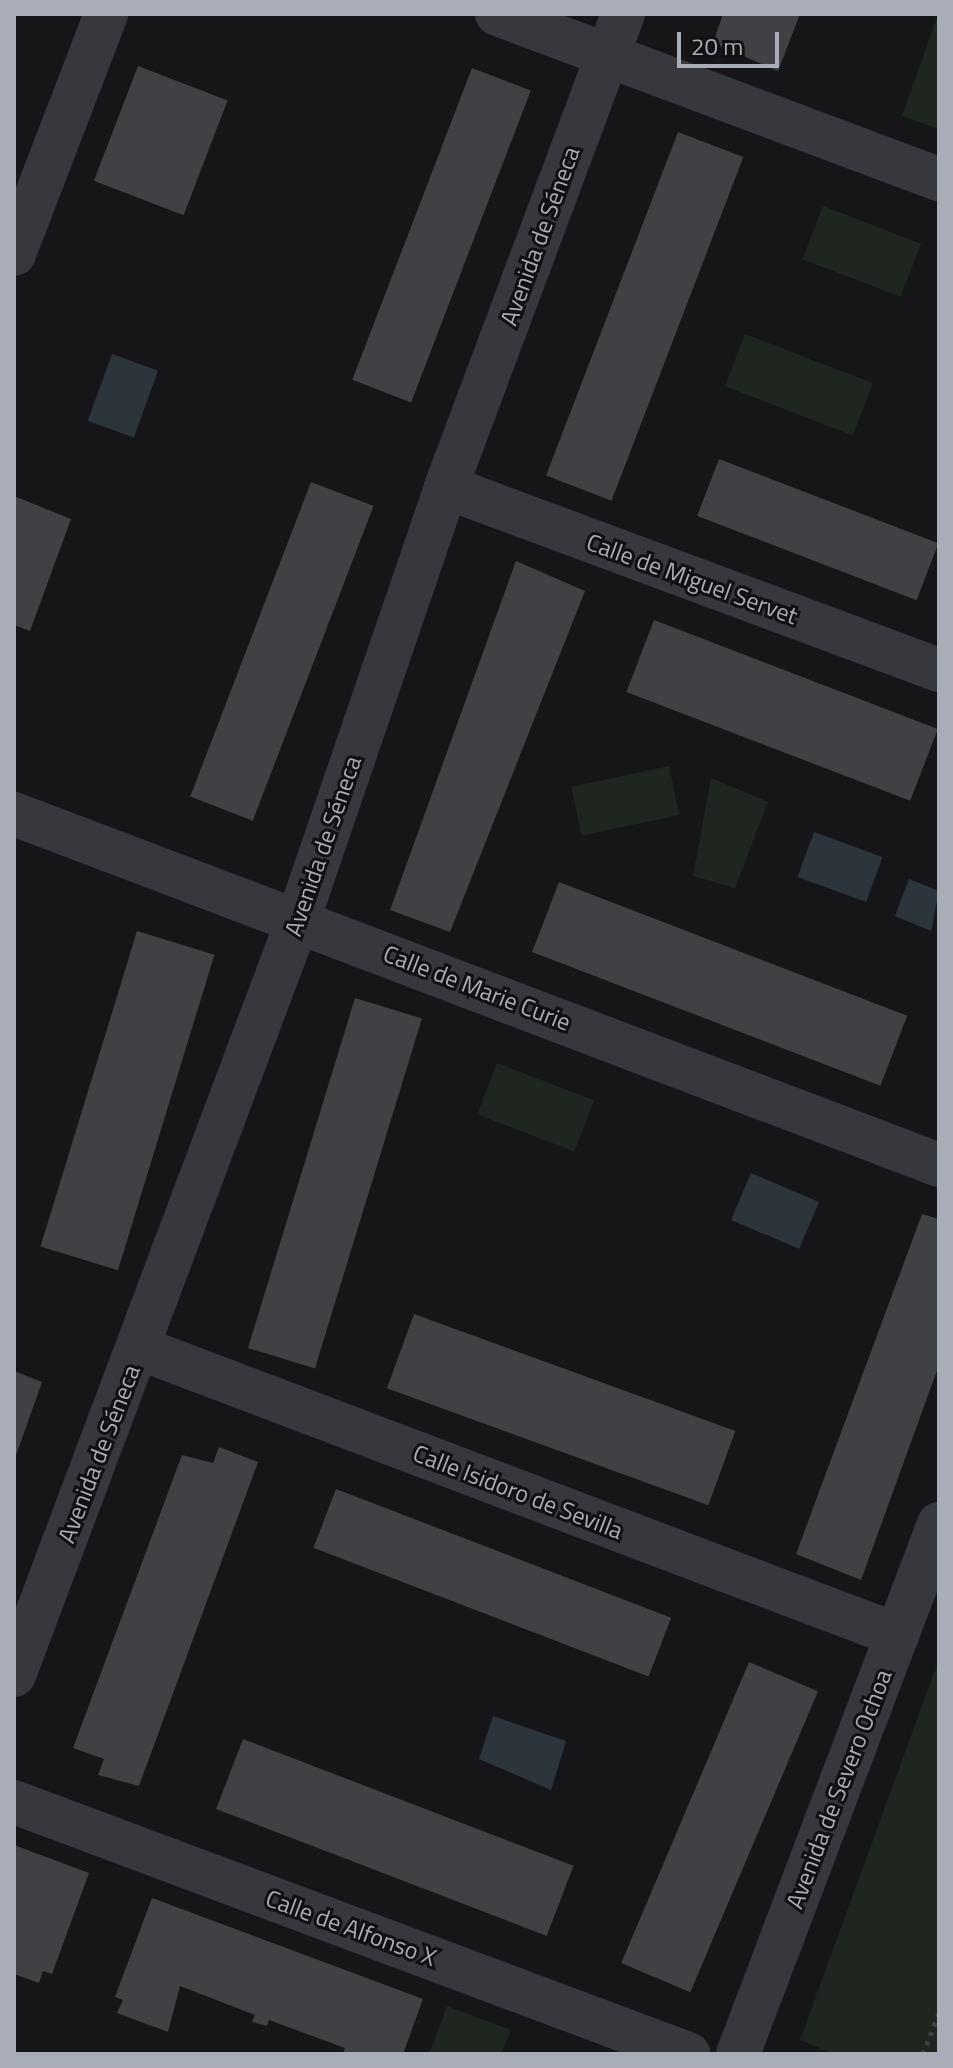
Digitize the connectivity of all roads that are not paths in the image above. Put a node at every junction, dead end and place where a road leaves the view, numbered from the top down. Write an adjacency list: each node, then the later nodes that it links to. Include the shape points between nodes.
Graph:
1 (106, 14): 6 (street)
2 (497, 14): 4 (street)
3 (623, 14): 4 (street, Avenida de Séneca)
4 (606, 55): 5 (street); 7 (street, Avenida de Séneca)
5 (939, 179)
6 (14, 254)
7 (446, 487): 8 (street, Calle de Miguel Servet); 10 (street, Avenida de Séneca)
8 (939, 670)
9 (14, 814): 10 (street, Calle de Marie Curie)
10 (298, 920): 11 (street, Calle de Marie Curie); 12 (street, Avenida de Séneca)
11 (939, 1165)
12 (139, 1348): 14 (street, Calle Isidoro de Sevilla); 15 (street, Avenida de Séneca)
13 (939, 1524): 14 (street, Avenida de Severo Ochoa)
14 (897, 1635): 18 (street, Avenida de Severo Ochoa)
15 (14, 1675)
16 (14, 1802): 17 (street, Calle de Alfonso X)
17 (688, 2054)
18 (738, 2054)

